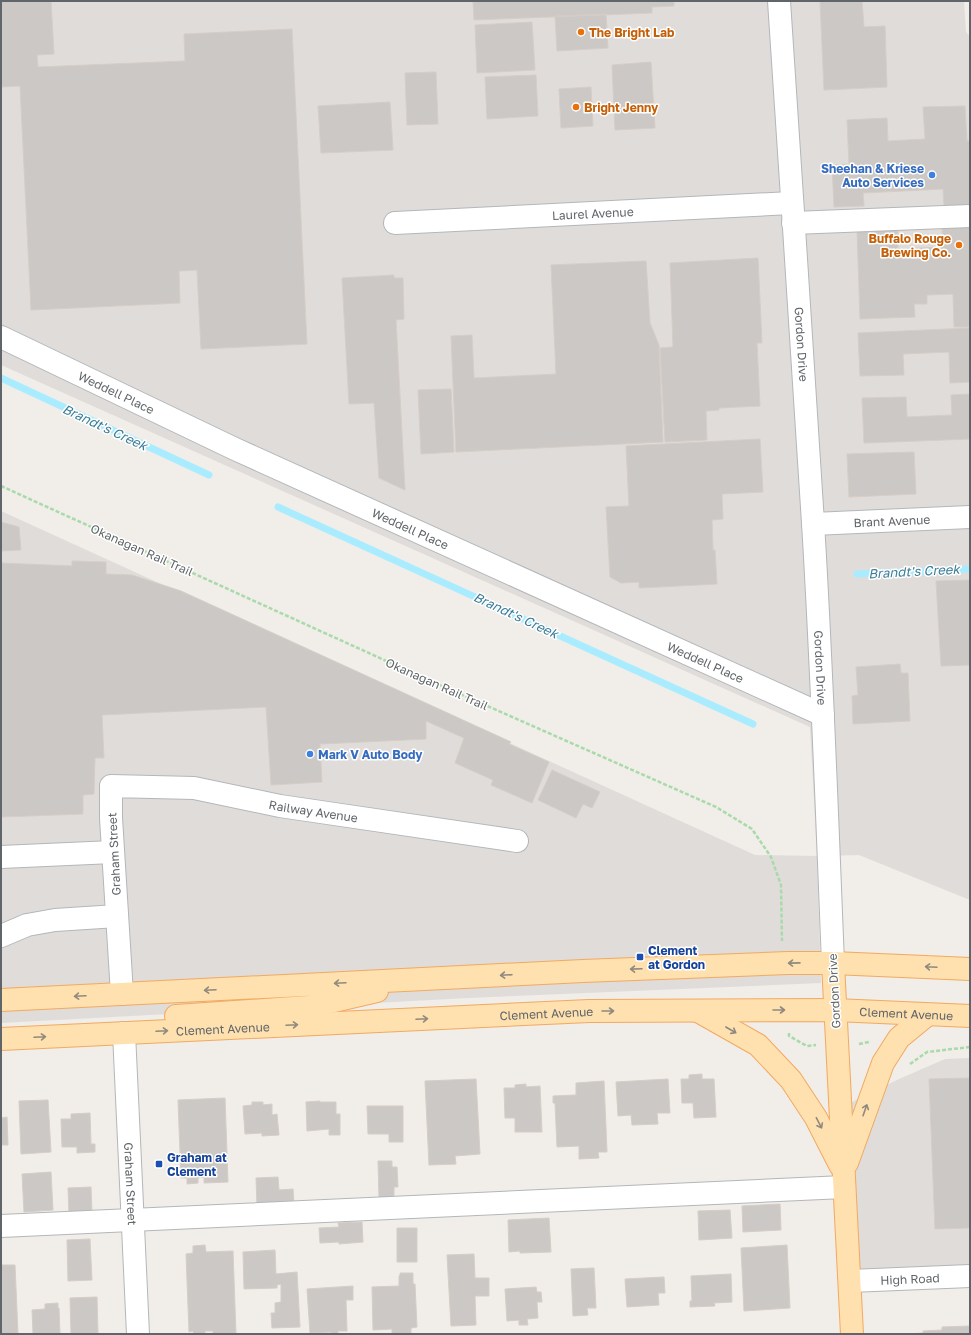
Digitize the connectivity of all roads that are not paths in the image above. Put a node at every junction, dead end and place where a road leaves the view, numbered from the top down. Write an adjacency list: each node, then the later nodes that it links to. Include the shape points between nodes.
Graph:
1 (779, 1): 2 (street, Gordon Drive)
2 (792, 213): 3 (street, Laurel Avenue); 4 (street, Laurel Avenue); 7 (street, Gordon Drive)
3 (970, 216)
4 (395, 222)
5 (1, 337): 8 (street, Weddell Place, via 235,449)
6 (970, 517): 7 (street, Brant Avenue)
7 (813, 524): 8 (street, Gordon Drive)
8 (823, 715): 15 (street, Gordon Drive)
9 (111, 786): 10 (street, Railway Avenue, via 194,788 280,806); 11 (street, Graham Street)
10 (517, 841)
11 (113, 852): 12 (street); 13 (street, Graham Street)
12 (1, 857)
13 (117, 916): 14 (street, via 55,920 27,925); 18 (street, Graham Street)
14 (1, 936)
15 (832, 963): 16 (main road, Clement Avenue, one-way to 15); 17 (main road, Clement Avenue, one-way to 17); 21 (main road, Gordon Drive)
16 (970, 969)
17 (435, 978): 18 (main road, Clement Avenue, one-way to 18); 24 (main road, Clement Avenue, via 308,1007 147,1018 134,1021)
18 (122, 994): 19 (main road, Clement Avenue, one-way to 19)
19 (1, 1000)
20 (698, 1010): 21 (main road, Clement Avenue, one-way to 21); 24 (main road, Clement Avenue, one-way to 20, via 589,1011); 26 (main road, one-way to 26, via 758,1046 791,1080 816,1118)
21 (835, 1010): 22 (main road, Clement Avenue); 26 (main road, Gordon Drive)
22 (927, 1015): 23 (main road, Clement Avenue); 26 (main road, one-way to 22, via 883,1063 899,1038)
23 (970, 1016)
24 (124, 1033): 25 (main road, Clement Avenue, one-way to 24); 27 (street, Graham Street)
25 (1, 1039)
26 (844, 1180): 27 (street); 30 (main road, Gordon Drive)
27 (132, 1220): 28 (street); 31 (street, Graham Street)
28 (1, 1226)
29 (970, 1276): 30 (street, High Road)
30 (850, 1281): 32 (main road, Gordon Drive)
31 (138, 1334)
32 (852, 1334)

